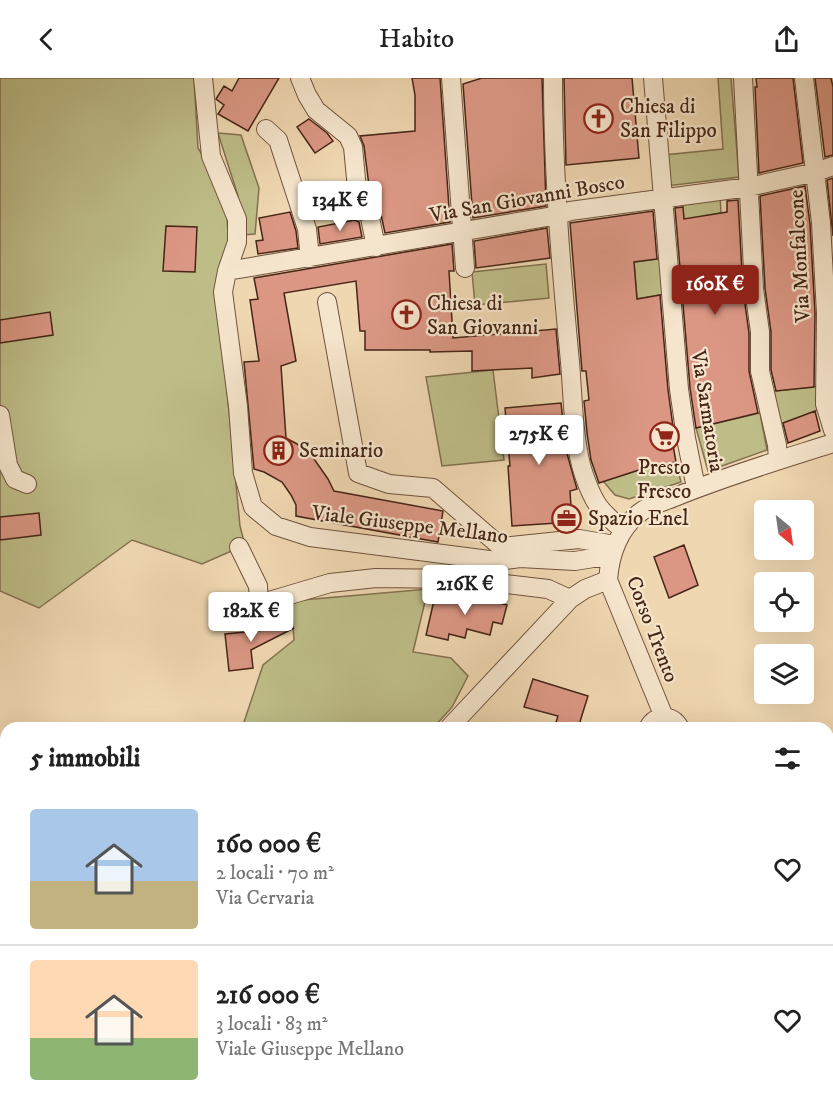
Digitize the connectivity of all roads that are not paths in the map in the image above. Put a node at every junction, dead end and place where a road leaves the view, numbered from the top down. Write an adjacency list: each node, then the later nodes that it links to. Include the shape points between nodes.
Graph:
1 (203, 78): 17 (street, Viale Giuseppe Mellano, via 211,156 237,219 237,242)
2 (300, 78): 14 (street, via 316,110 348,136 353,147 362,211 369,213)
3 (453, 78): 13 (street)
4 (553, 78): 12 (street)
5 (653, 78): 11 (street, Via Sarmatoria)
6 (743, 78): 10 (street)
7 (804, 78): 9 (street, Via Monfalcone)
8 (266, 129): 15 (street, via 278,140 307,229)
9 (824, 169): 10 (street, Via San Giovanni Bosco); 18 (street, Via Monfalcone)
10 (749, 187): 11 (street, Via San Giovanni Bosco); 23 (street, via 760,371)
11 (663, 198): 12 (street, Via San Giovanni Bosco); 25 (street, Via Sarmatoria, via 679,389)
12 (559, 215): 13 (street, Via San Giovanni Bosco); 26 (street, via 583,473)
13 (462, 230): 14 (street, Via San Giovanni Bosco); 16 (street)
14 (376, 247): 15 (street, Via San Giovanni Bosco)
15 (310, 258): 17 (street, Via San Giovanni Bosco)
16 (465, 268)
17 (227, 271): 26 (street, Viale Giuseppe Mellano, via 223,292 243,473 253,507 276,526 310,537 497,561 575,561)
18 (828, 279): 21 (street, Via Monfalcone, via 825,404)
19 (327, 302): 26 (street, via 358,473 389,484 433,488 501,547 579,539)
20 (0, 415): 24 (street, via 8,465 15,479)
21 (833, 430)
22 (833, 443): 23 (street)
23 (778, 460): 25 (street)
24 (27, 484)
25 (696, 488): 26 (street, via 638,514)
26 (617, 543): 28 (street, Corso Trento)
27 (238, 547): 29 (street, via 258,586 259,604 330,583 376,578 463,579 548,589)
28 (608, 580): 29 (street); 30 (street, Corso Trento)
29 (570, 599): 31 (street)
30 (664, 717): 32 (street); 33 (street)
31 (455, 722)
32 (652, 722)
33 (676, 722)

